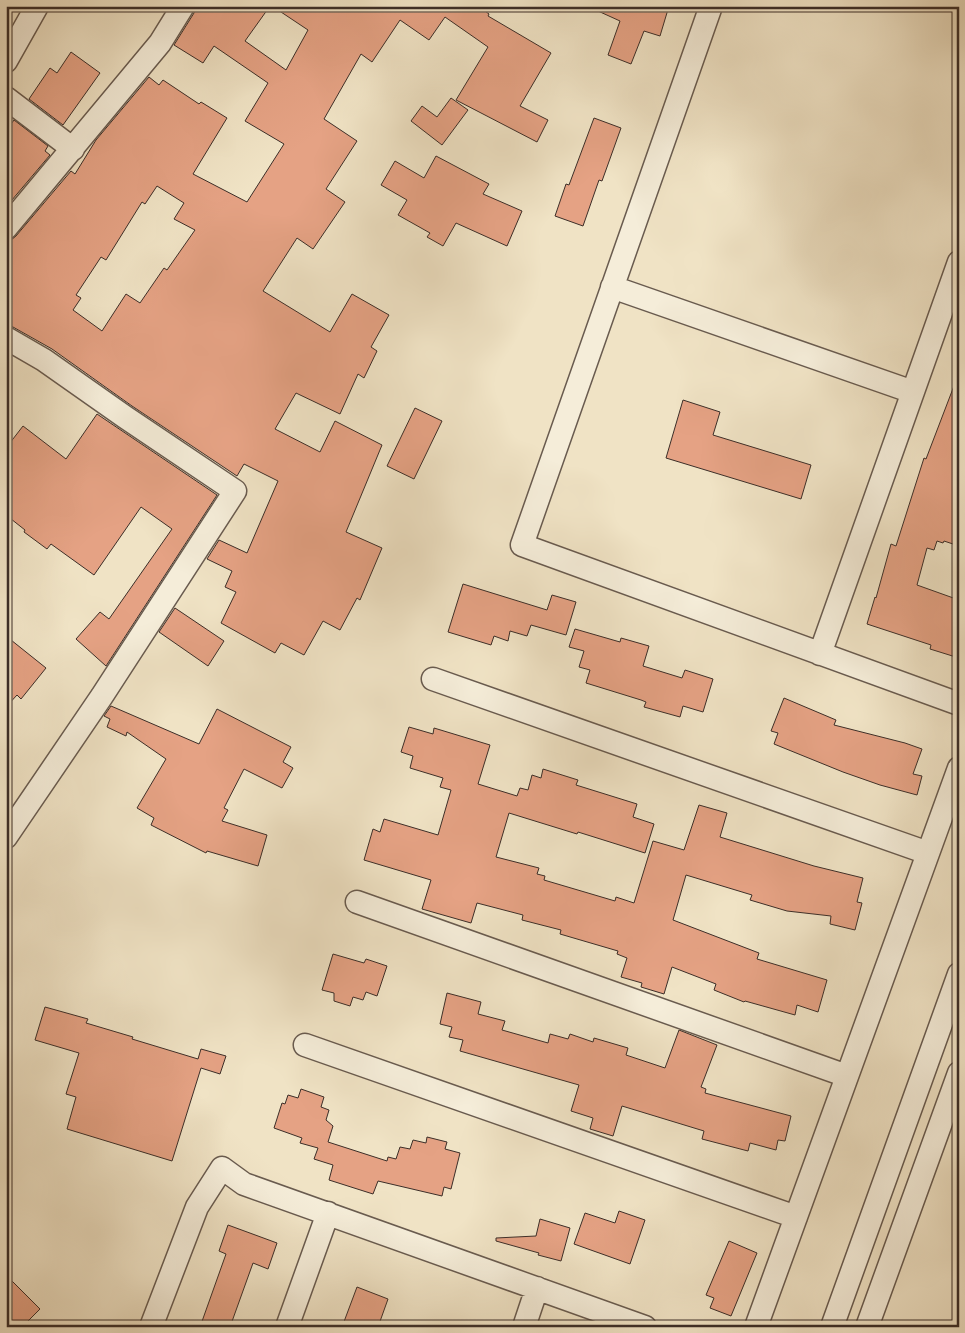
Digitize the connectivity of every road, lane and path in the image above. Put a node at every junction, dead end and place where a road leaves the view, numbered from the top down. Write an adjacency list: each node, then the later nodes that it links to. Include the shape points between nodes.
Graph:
1 (37, 6): 4 (street)
2 (182, 6): 6 (street, via 160,43)
3 (711, 6): 9 (street)
4 (6, 61)
5 (6, 98): 6 (street)
6 (73, 149): 7 (street)
7 (6, 228)
8 (959, 262): 11 (street)
9 (612, 287): 11 (street); 12 (street, via 522,545)
10 (6, 338): 16 (street, via 44,360 235,491)
11 (913, 392): 12 (street)
12 (820, 654): 14 (street)
13 (433, 679): 17 (street)
14 (959, 704)
15 (959, 768): 17 (street)
16 (6, 837)
17 (928, 852): 22 (street)
18 (357, 902): 22 (street)
19 (959, 974): 31 (street)
20 (305, 1045): 24 (street)
21 (959, 1073): 32 (street)
22 (847, 1076): 24 (street)
23 (328, 1213): 25 (street); 26 (street, via 244,1184 222,1168 197,1207); 27 (street)
24 (796, 1217): 30 (street)
25 (537, 1288): 28 (street); 29 (street)
26 (151, 1327)
27 (287, 1327)
28 (524, 1327)
29 (645, 1327)
30 (756, 1327)
31 (832, 1327)
32 (867, 1327)

